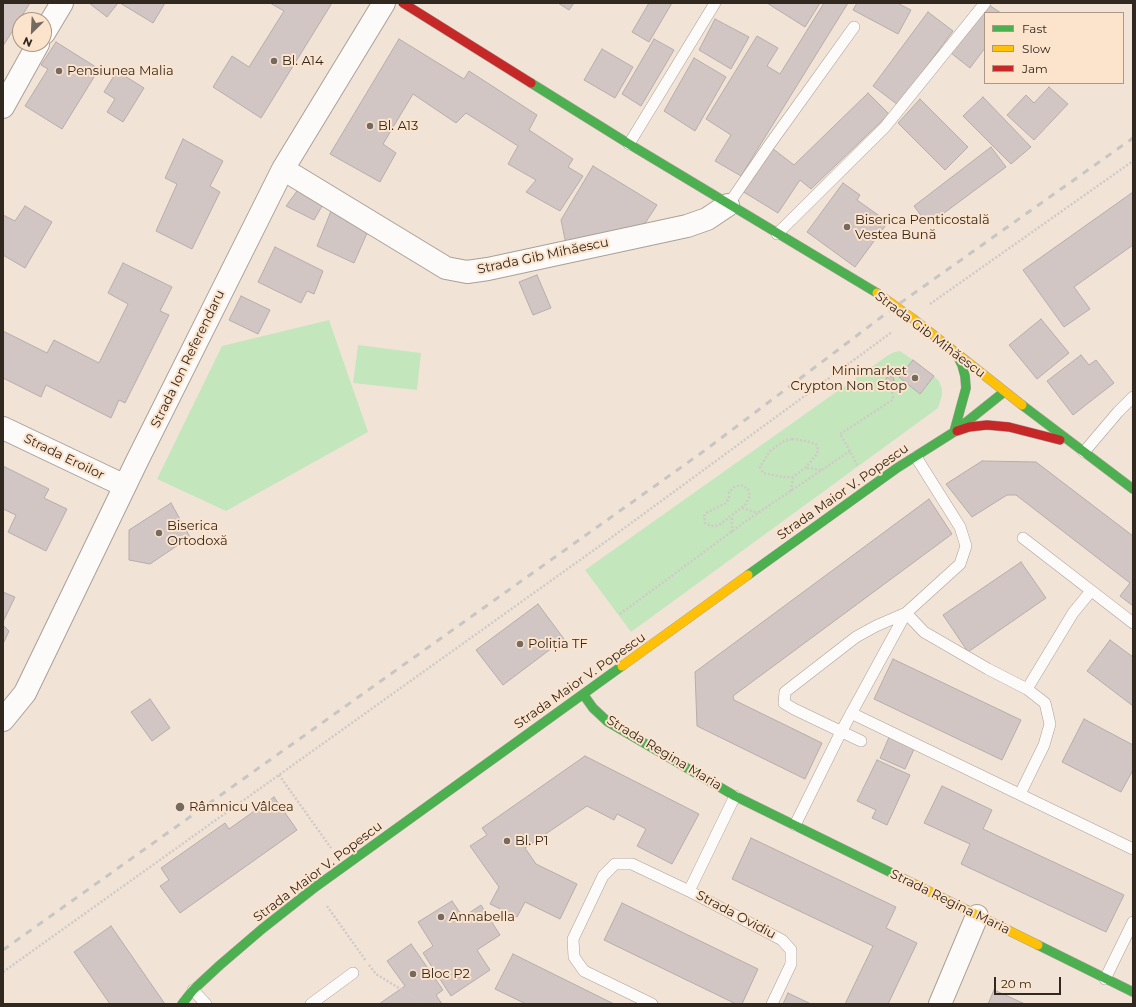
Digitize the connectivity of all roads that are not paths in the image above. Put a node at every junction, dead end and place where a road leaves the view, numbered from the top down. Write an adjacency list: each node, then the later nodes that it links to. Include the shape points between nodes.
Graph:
1 (62, 3): 6 (street)
2 (384, 3): 11 (street, Strada Ion Referendaru)
3 (403, 3): 10 (main road, Strada Gib Mihăescu)
4 (715, 3): 10 (lane)
5 (985, 3): 13 (lane, via 885,127)
6 (52, 20)
7 (854, 27): 12 (lane)
8 (34, 52): 9 (street)
9 (3, 107)
10 (629, 144): 12 (main road, Strada Gib Mihăescu)
11 (283, 169): 12 (street, Strada Gib Mihăescu, via 446,268 467,272 686,226 707,219); 22 (street, Strada Ion Referendaru)
12 (728, 205): 13 (main road, Strada Gib Mihăescu)
13 (777, 234): 14 (main road, Strada Gib Mihăescu, via 884,298)
14 (956, 353): 15 (main road, Strada Gib Mihăescu); 18 (main road, via 964,371 966,388)
15 (1004, 392): 18 (main road, Strada Maior V. Popescu); 19 (main road, Strada Gib Mihăescu)
16 (1133, 397): 20 (lane)
17 (3, 428): 22 (street, Strada Eroilor)
18 (954, 432): 19 (main road, via 987,425 1009,427); 21 (main road, Strada Maior V. Popescu)
19 (1074, 444): 20 (main road, Strada Gib Mihăescu)
20 (1084, 452): 23 (main road, Strada Gib Mihăescu)
21 (916, 457): 26 (lane, via 960,527 966,546 960,564); 29 (main road, Strada Maior V. Popescu, via 890,473)
22 (125, 486): 31 (street, Strada Ion Referendaru, via 25,693)
23 (1133, 489)
24 (1023, 538): 25 (lane)
25 (1091, 591): 27 (lane); 28 (lane, via 1073,613)
26 (906, 613): 28 (lane, via 924,632); 30 (lane); 32 (lane, via 856,637 785,692 784,703)
27 (1133, 623)
28 (1027, 689): 34 (lane, via 1045,703 1050,724 1044,745)
29 (583, 694): 35 (main road, Strada Regina Maria, via 608,722); 43 (main road, Strada Maior V. Popescu, via 314,888 262,929)
30 (851, 713): 32 (lane); 34 (lane)
31 (3, 720)
32 (841, 732): 33 (lane); 36 (lane)
33 (861, 741)
34 (1020, 794): 37 (lane)
35 (734, 796): 36 (main road, Strada Regina Maria); 38 (lane, Strada Ovidiu)
36 (795, 825): 39 (main road, Strada Regina Maria)
37 (1133, 849)
38 (689, 891): 48 (lane, Strada Ovidiu, via 632,864 615,864 603,876 574,939 574,957 584,971); 49 (lane, Strada Ovidiu, via 782,940 791,950 791,964)
39 (977, 916): 42 (main road, Strada Regina Maria); 50 (street)
40 (1133, 922): 42 (lane)
41 (353, 972): 47 (lane)
42 (1105, 979): 44 (main road, Strada Regina Maria)
43 (193, 990): 45 (main road, Strada Maior V. Popescu); 46 (lane)
44 (1133, 992)
45 (182, 1004)
46 (206, 1004)
47 (311, 1004)
48 (652, 1004)
49 (772, 1004)
50 (940, 1004)

